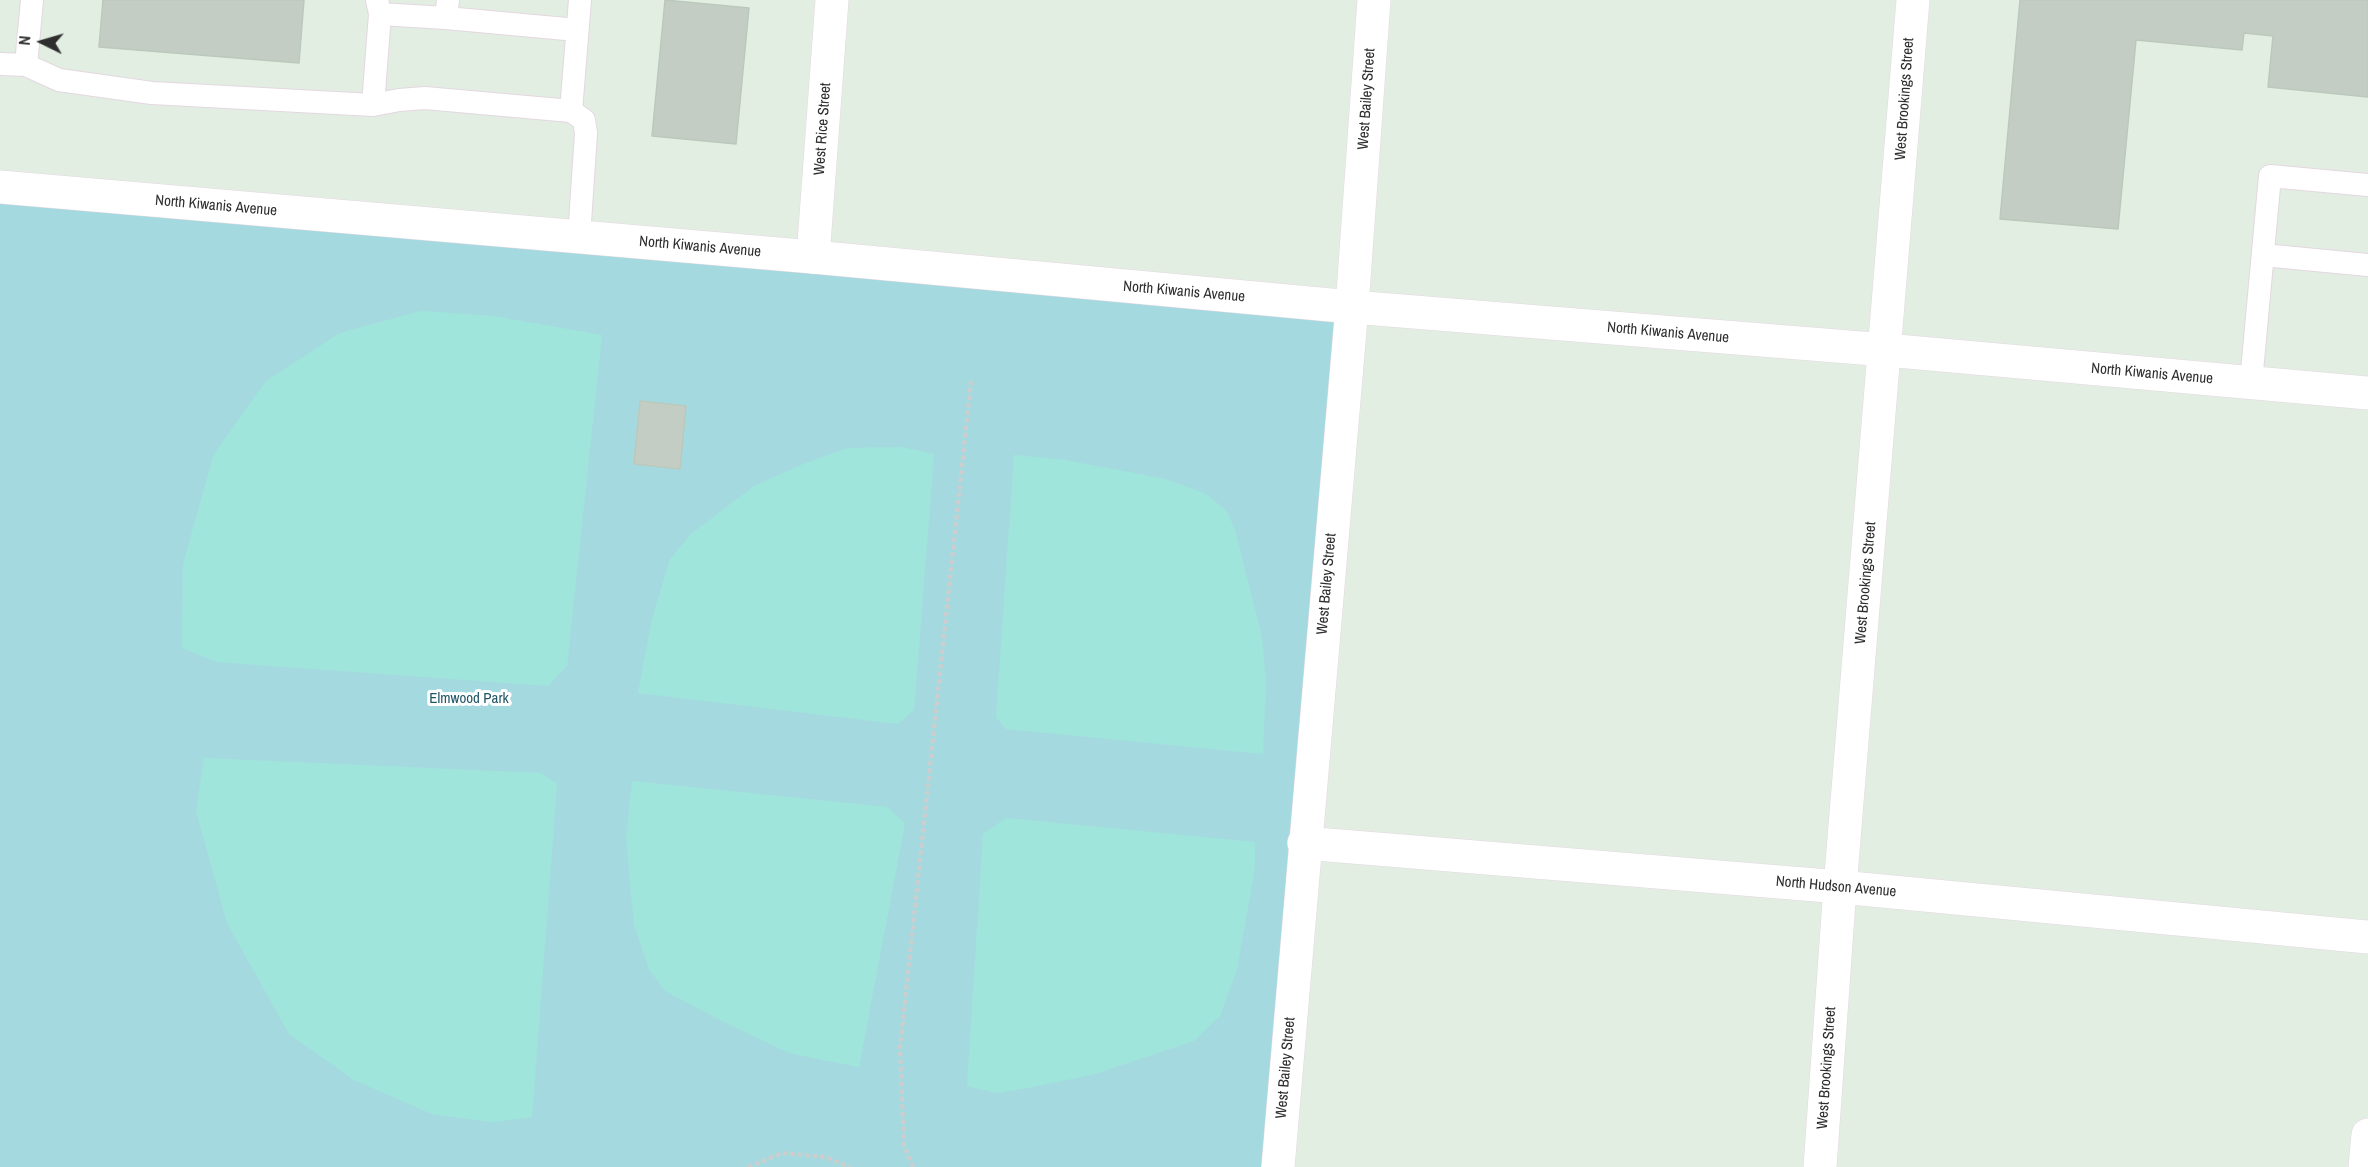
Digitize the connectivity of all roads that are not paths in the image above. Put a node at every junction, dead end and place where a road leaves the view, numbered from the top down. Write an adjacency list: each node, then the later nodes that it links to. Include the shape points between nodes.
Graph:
1 (32, 0): 10 (lane)
2 (580, 0): 8 (lane)
3 (832, 0): 17 (street, West Rice Street)
4 (1374, 0): 19 (street, West Bailey Street)
5 (1913, 0): 20 (street, West Brookings Street)
6 (378, 7): 7 (lane); 11 (lane)
7 (447, 9): 8 (lane)
8 (577, 30): 12 (lane)
9 (0, 64): 10 (lane)
10 (26, 65): 11 (lane, via 59,80 152,93)
11 (373, 105): 12 (lane, via 425,98)
12 (571, 111): 15 (lane, via 584,120 586,133)
13 (2368, 185): 16 (lane, via 2270,176)
14 (0, 187): 15 (street, North Kiwanis Avenue)
15 (579, 237): 17 (street, North Kiwanis Avenue)
16 (2263, 255): 18 (lane); 21 (lane)
17 (813, 257): 19 (street, North Kiwanis Avenue)
18 (2368, 265)
19 (1352, 307): 20 (street, North Kiwanis Avenue); 23 (street, West Bailey Street)
20 (1886, 350): 21 (street, North Kiwanis Avenue); 24 (street, West Brookings Street)
21 (2250, 382): 22 (street, North Kiwanis Avenue)
22 (2368, 393)
23 (1304, 843): 24 (street, North Hudson Avenue); 27 (street, West Bailey Street)
24 (1840, 887): 25 (street, North Hudson Avenue); 28 (street, West Brookings Street)
25 (2368, 938)
26 (2368, 1135): 29 (street)
27 (1278, 1167)
28 (1820, 1167)
29 (2365, 1167)

